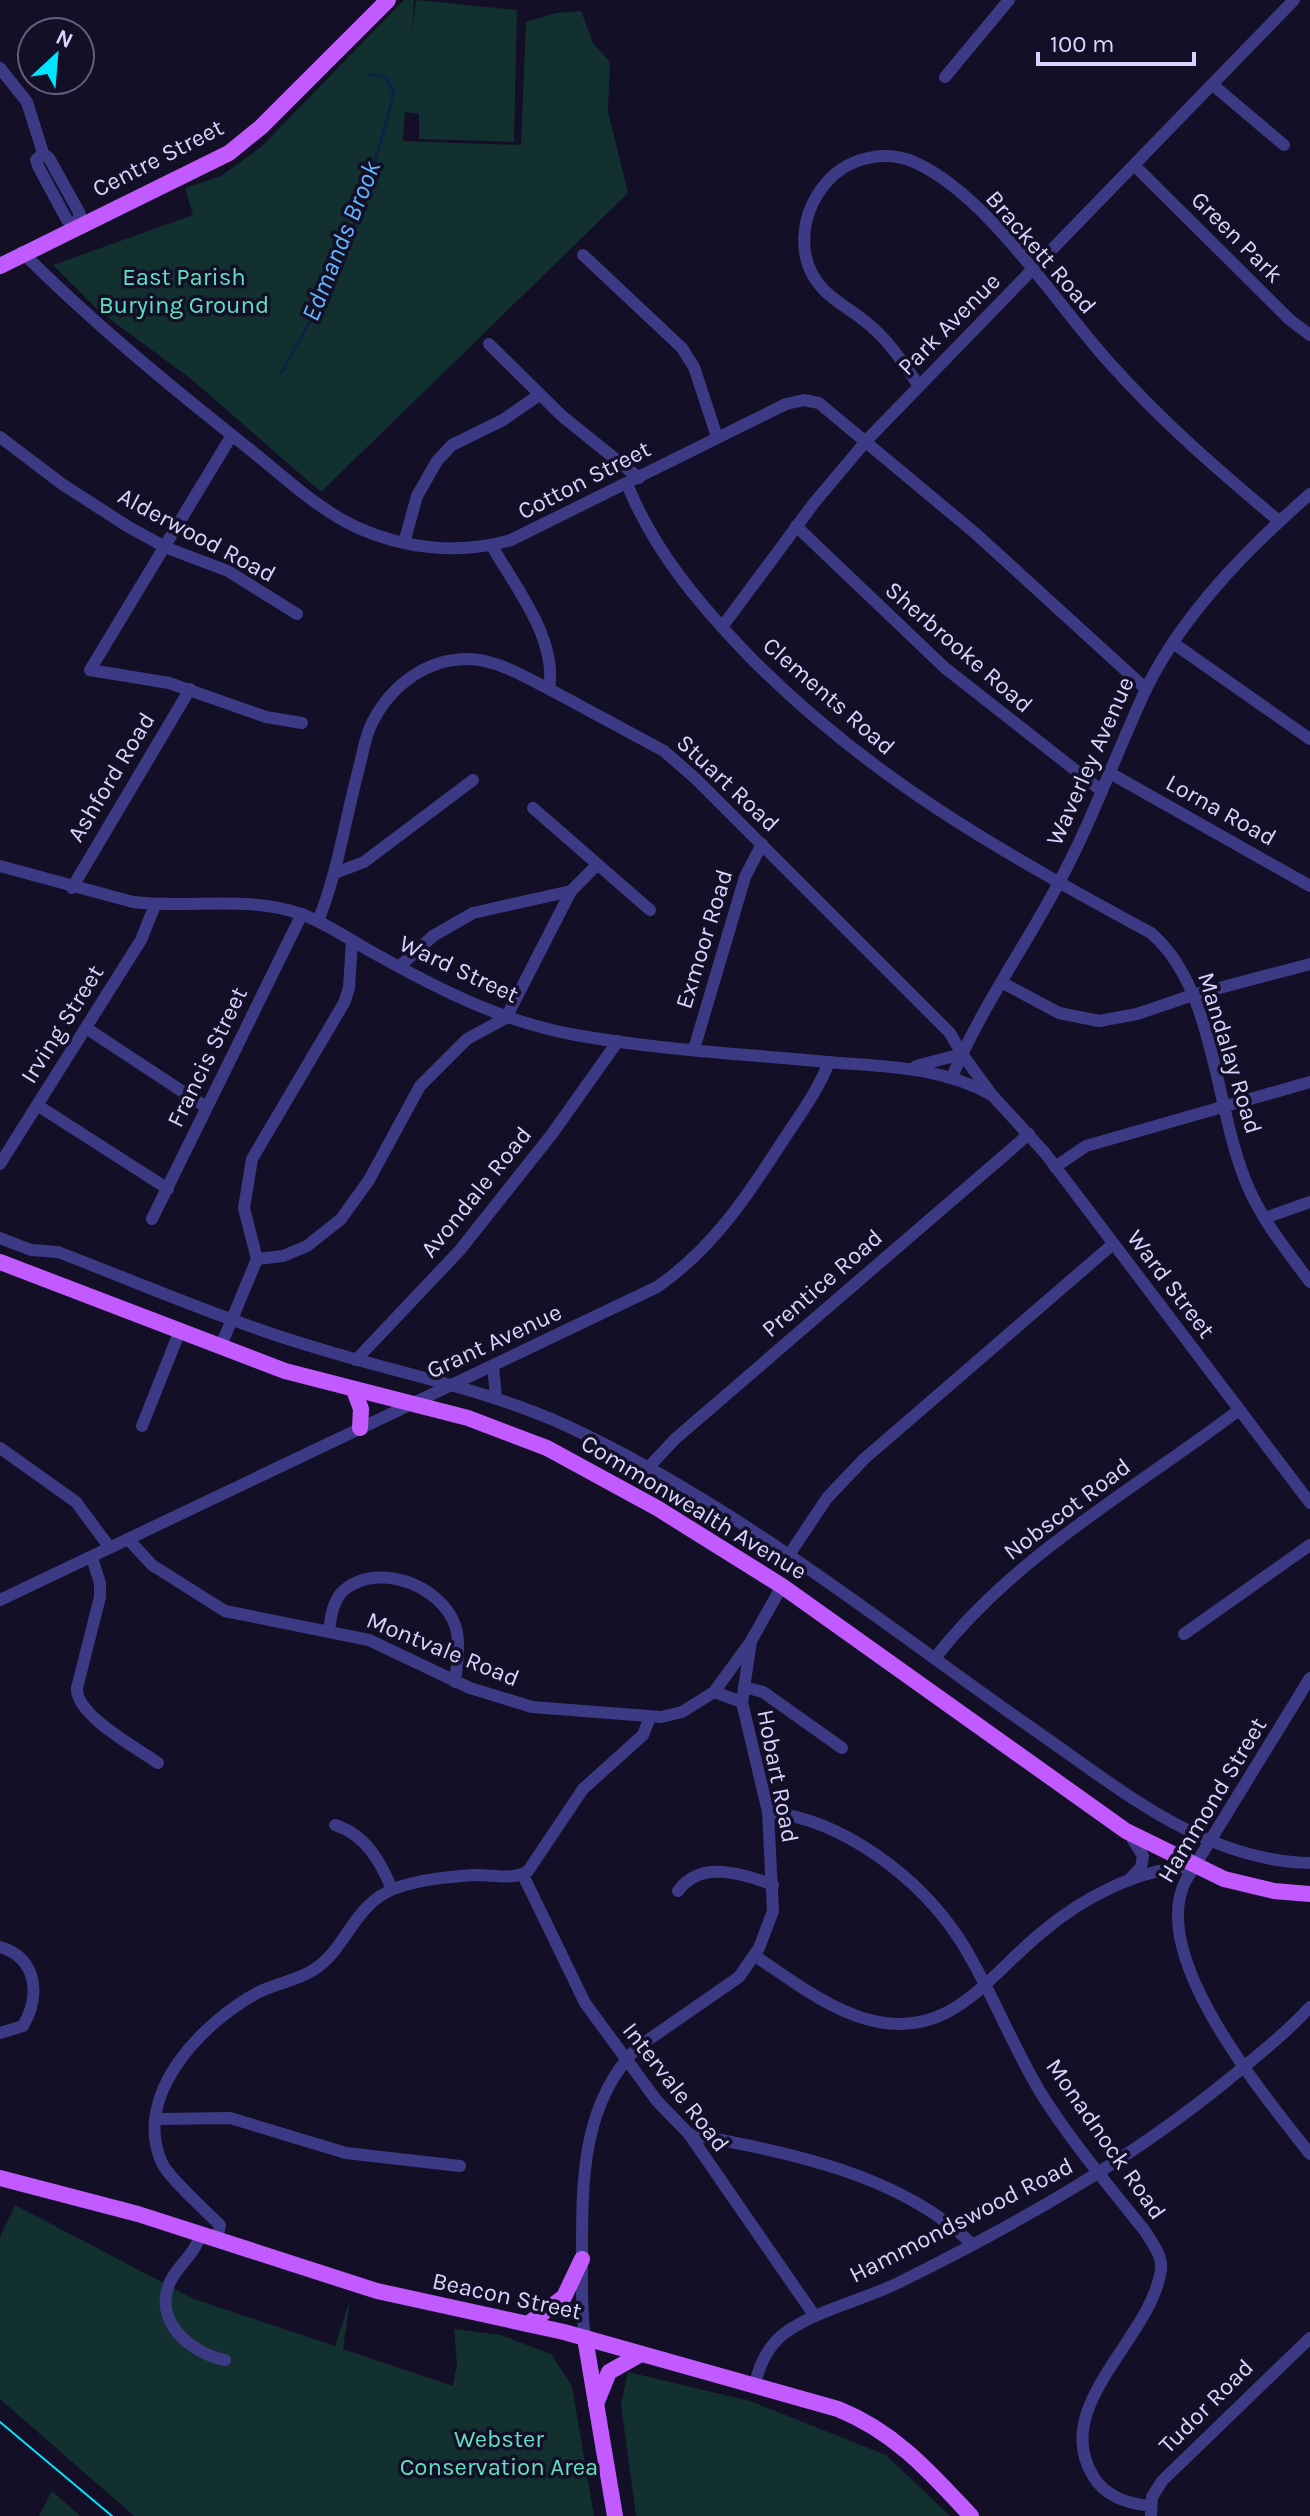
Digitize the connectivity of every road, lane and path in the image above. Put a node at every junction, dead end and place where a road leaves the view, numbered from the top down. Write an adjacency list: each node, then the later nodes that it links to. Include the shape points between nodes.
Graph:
1 (388, 0): 9 (main road, Centre Street, via 229,153)
2 (1009, 0): 5 (street)
3 (1294, 0): 6 (street, Park Avenue)
4 (0, 68): 9 (street, via 27,102 43,153 80,214)
5 (945, 77)
6 (1213, 85): 7 (street); 8 (street, Park Avenue)
7 (1284, 145)
8 (1135, 166): 13 (street, Park Avenue); 14 (street, Green Park)
9 (75, 226): 10 (main road, Centre Street)
10 (22, 252): 12 (main road, Centre Street); 18 (street, Cotton Street, via 108,334)
11 (583, 255): 20 (street, via 682,348 694,367)
12 (0, 266)
13 (1032, 271): 16 (street, Park Avenue); 16 (street, Brackett Road, via 972,204 915,162 872,157 829,179 805,218 804,246 811,270 826,292 884,339); 25 (street, Brackett Road, via 1162,419)
14 (1310, 335)
15 (489, 344): 17 (street)
16 (919, 386): 21 (street, Park Avenue)
17 (539, 395): 22 (street); 27 (street, via 452,445 437,461 417,496)
18 (232, 435): 27 (street, Cotton Street, via 342,520); 29 (street)
19 (0, 437): 29 (street, Alderwood Road, via 62,484)
20 (717, 437): 21 (street, Cotton Street, via 804,400 832,411); 22 (street, Cotton Street)
21 (867, 440): 26 (street, Park Avenue); 35 (street, Cotton Street)
22 (639, 478): 23 (street, Cotton Street)
23 (627, 484): 28 (street, Cotton Street, via 549,525); 31 (street, Clements Road, via 672,567)
24 (1310, 494): 25 (street, Waverley Avenue)
25 (1279, 521): 32 (street, Waverley Avenue)
26 (796, 526): 31 (street, Park Avenue); 40 (street, Sherbrooke Road, via 945,668)
27 (404, 543): 28 (street, Cotton Street)
28 (492, 546): 34 (street, via 547,650)
29 (167, 548): 30 (street, Alderwood Road, via 228,571); 33 (street, via 90,670)
30 (297, 614)
31 (722, 627): 46 (street, Clements Road, via 815,719 888,777 962,828)
32 (1173, 643): 35 (street, Waverley Avenue); 37 (street)
33 (190, 689): 36 (street, via 266,717); 48 (street, Ashford Road)
34 (549, 689): 42 (street, Stuart Road, via 664,751); 45 (street, Stuart Road, via 504,667 472,659 420,670 398,686 371,725)
35 (1146, 689): 38 (street, Waverley Avenue)
36 (302, 723)
37 (1310, 739)
38 (1110, 773): 40 (street, Waverley Avenue); 47 (street, Lorna Road)
39 (473, 780): 45 (street, via 364,862)
40 (1102, 791): 46 (street, Waverley Avenue)
41 (533, 808): 43 (street)
42 (762, 844): 62 (street, Exmoor Road, via 745,877); 63 (street, Stuart Road, via 950,1033)
43 (597, 865): 49 (street); 51 (street)
44 (2, 871): 48 (street, Ward Street)
45 (335, 873): 53 (street, Stuart Road)
46 (1059, 883): 57 (street, Waverley Avenue); 58 (street, Mandalay Road, via 1151,933 1171,950)
47 (1310, 886)
48 (72, 888): 50 (street, Ward Street)
49 (571, 891): 56 (street, via 473,913 433,936); 59 (street)
50 (155, 905): 52 (street, Ward Street, via 242,902); 60 (street, Irving Street, via 148,928)
51 (650, 910)
52 (302, 914): 53 (street, Ward Street); 70 (street, Francis Street)
53 (318, 921): 54 (street, Ward Street)
54 (352, 940): 56 (street, Ward Street); 82 (street, via 344,1003 264,1134 248,1170 245,1219)
55 (1310, 964): 58 (street)
56 (399, 967): 59 (street, Ward Street)
57 (1003, 983): 58 (street, via 1059,1013 1089,1021 1137,1014); 63 (street, Waverley Avenue)
58 (1193, 995): 71 (street, Mandalay Road)
59 (506, 1018): 61 (street, Ward Street); 82 (street, via 467,1039 420,1086 369,1180 341,1219 307,1246)
60 (86, 1028): 69 (street, Irving Street); 70 (street)
61 (618, 1041): 62 (street, Ward Street); 89 (street, Avondale Road, via 460,1250)
62 (694, 1049): 64 (street, Ward Street)
63 (962, 1054): 65 (street, Ward Street); 66 (street, Waverley Avenue); 68 (street, Ward Street)
64 (829, 1062): 65 (street, Ward Street); 90 (street, Grant Avenue, via 746,1197 703,1251 657,1287)
65 (913, 1067): 66 (street, Ward Street)
66 (952, 1077): 68 (street, Ward Street)
67 (1310, 1082): 71 (street)
68 (992, 1095): 72 (street, Ward Street)
69 (37, 1105): 73 (street, Irving Street); 75 (street)
70 (206, 1107): 75 (street, Francis Street)
71 (1223, 1107): 74 (street, via 1086,1146); 77 (street, Mandalay Road, via 1248,1187)
72 (1029, 1134): 74 (street, Ward Street); 99 (street, Prentice Road, via 675,1439)
73 (0, 1164)
74 (1055, 1167): 80 (street, Ward Street)
75 (168, 1189): 78 (street, Francis Street)
76 (1310, 1202): 77 (street)
77 (1265, 1218): 85 (street, Mandalay Road)
78 (152, 1219)
79 (0, 1238): 81 (street, Commonwealth Avenue)
80 (1113, 1244): 95 (street, Ward Street); 104 (street, via 864,1459 827,1498)
81 (31, 1250): 84 (street); 86 (street, Commonwealth Avenue, via 58,1252)
82 (257, 1259): 86 (street)
83 (0, 1262): 84 (main road, Commonwealth Avenue)
84 (23, 1272): 87 (main road, Commonwealth Avenue)
85 (1310, 1282)
86 (231, 1318): 88 (street); 89 (street, Commonwealth Avenue)
87 (179, 1333): 88 (main road, Commonwealth Avenue); 96 (street)
88 (220, 1348): 92 (main road, Commonwealth Avenue)
89 (356, 1360): 91 (street, Commonwealth Avenue)
90 (493, 1366): 91 (street, Grant Avenue); 93 (street)
91 (452, 1386): 93 (street, Commonwealth Avenue); 94 (street, Grant Avenue)
92 (354, 1390): 94 (main road, Commonwealth Avenue); 97 (main road)
93 (496, 1398): 99 (street, Commonwealth Avenue, via 567,1426)
94 (412, 1404): 97 (street, Grant Avenue); 106 (main road, Commonwealth Avenue, via 491,1425 547,1448)
95 (1239, 1410): 100 (street, Ward Street); 111 (street, Nobscot Road, via 1048,1548 964,1624)
96 (142, 1426)
97 (360, 1428): 101 (street, Grant Avenue)
98 (0, 1448): 103 (street, via 76,1502)
99 (648, 1468): 104 (street, Commonwealth Avenue)
100 (1310, 1503)
101 (128, 1539): 103 (street, Grant Avenue); 108 (street, Montvale Road, via 152,1565 225,1611)
102 (1310, 1545): 109 (street)
103 (110, 1548): 105 (street, Grant Avenue)
104 (789, 1555): 111 (street, Commonwealth Avenue)
105 (92, 1558): 107 (street, Grant Avenue); 119 (street, via 101,1590 78,1700)
106 (782, 1586): 110 (street, Hobart Road); 121 (main road, Commonwealth Avenue)
107 (0, 1600)
108 (329, 1630): 113 (street, Montvale Road, via 392,1650); 113 (street, via 336,1602 354,1584 373,1578 412,1584 428,1592 452,1619 458,1640)
109 (1184, 1634)
110 (751, 1641): 114 (street, Hobart Road); 115 (street, Montvale Road)
111 (935, 1658): 123 (street, Commonwealth Avenue, via 1117,1787)
112 (1310, 1678): 123 (street, Hammond Street)
113 (455, 1682): 117 (street, Montvale Road, via 532,1707)
114 (744, 1687): 116 (street, Hobart Road); 118 (street, via 763,1692)
115 (714, 1692): 116 (street); 117 (street, Montvale Road, via 677,1714)
116 (742, 1702): 120 (street, Hobart Road)
117 (650, 1717): 126 (street, via 643,1735 583,1789)
118 (842, 1748)
119 (158, 1763)
120 (768, 1812): 128 (street, Hobart Road); 134 (street, Monadnock Road, via 813,1821 889,1866 945,1920)
121 (1111, 1821): 125 (main road, Commonwealth Avenue); 127 (street, via 1142,1850 1141,1867)
122 (335, 1825): 129 (street, via 362,1839)
123 (1211, 1843): 124 (street, Commonwealth Avenue, via 1252,1856); 125 (street, Hammond Street)
124 (1310, 1863)
125 (1195, 1867): 127 (street, via 1165,1868); 131 (main road, Commonwealth Avenue, via 1257,1888); 138 (street, Hammond Street, via 1177,1899 1181,1934 1206,2009)
126 (523, 1875): 129 (street, via 429,1879); 137 (street, Intervale Road, via 576,1987)
127 (1127, 1882): 134 (street, via 1043,1930)
128 (773, 1885): 130 (street, via 711,1872 692,1876); 133 (street, Hobart Road, via 773,1911)
129 (392, 1889): 139 (street, via 368,1905 319,1967 246,2000 192,2045 168,2075)
130 (678, 1891)
131 (1310, 1894)
132 (0, 1947): 136 (street, via 19,1955 35,1981 23,2026)
133 (755, 1956): 134 (street, via 835,2007 886,2023 943,2016); 137 (street, Hobart Road, via 730,1984)
134 (986, 1986): 143 (street, Monadnock Road, via 1040,2091)
135 (1310, 2007): 138 (street, Hammondswood Road)
136 (0, 2033)
137 (625, 2059): 140 (street, Intervale Road); 147 (street, Hobart Road, via 602,2100 587,2150)
138 (1244, 2067): 141 (street, Hammond Street); 143 (street, Hammondswood Road)
139 (158, 2119): 142 (street, via 230,2118 346,2153); 145 (street, via 163,2165 220,2225)
140 (689, 2134): 146 (street, via 850,2172 954,2227); 148 (street, Intervale Road)
141 (1310, 2154)
142 (460, 2166)
143 (1101, 2172): 146 (street, Hammondswood Road); 156 (street, Monadnock Road, via 1145,2231 1162,2266 1137,2328 1099,2385 1081,2443 1087,2466 1104,2490)
144 (0, 2178): 145 (main road, Beacon Street)
145 (209, 2236): 149 (main road, Beacon Street, via 377,2291); 153 (street, via 169,2286 168,2313 188,2344)
146 (972, 2244): 148 (street, Hammondswood Road, via 870,2297)
147 (582, 2259): 149 (main road, via 564,2297); 150 (street, Hobart Road)
148 (814, 2315): 154 (street, Hammondswood Road, via 770,2346)
149 (528, 2324): 150 (main road, Beacon Street)
150 (585, 2338): 152 (main road, Beacon Street); 155 (main road)
151 (1310, 2338): 156 (street, Tudor Road, via 1162,2481)
152 (641, 2354): 154 (main road, Beacon Street); 155 (main road, via 610,2371)
153 (225, 2360)
154 (755, 2384): 158 (main road, Beacon Street, via 838,2409 878,2428 912,2453)
155 (596, 2406): 157 (main road)
156 (1151, 2511)
157 (615, 2516)
158 (971, 2516)

